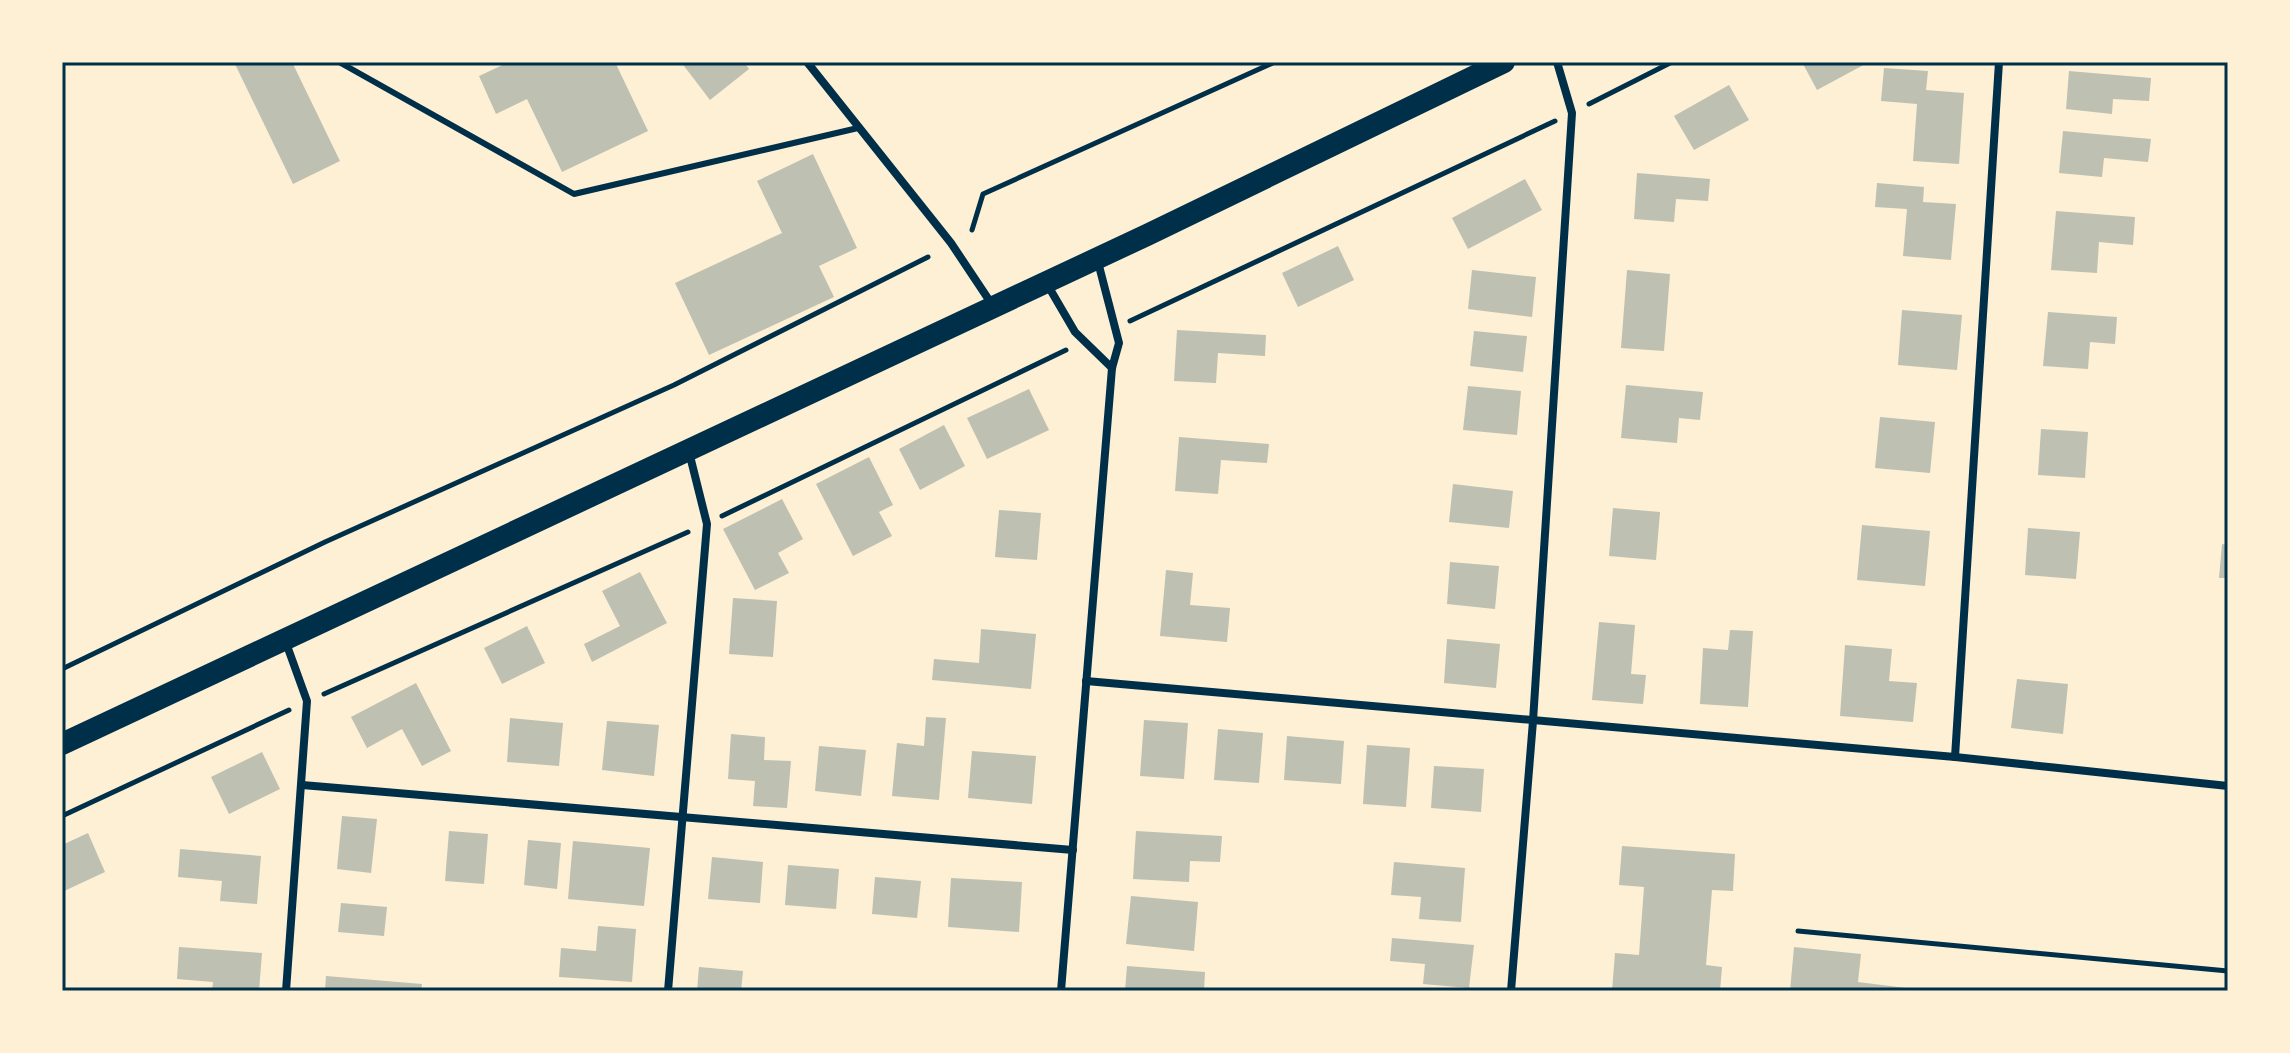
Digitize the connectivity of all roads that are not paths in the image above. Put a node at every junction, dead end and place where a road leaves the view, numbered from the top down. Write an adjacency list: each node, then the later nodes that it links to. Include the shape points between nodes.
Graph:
1 (339, 62): 6 (lane, via 574,194)
2 (807, 62): 6 (street)
3 (1504, 62): 7 (highway)
4 (1557, 62): 14 (street, via 1572,113)
5 (1999, 62): 16 (street)
6 (858, 128): 9 (street, via 951,243)
7 (1097, 258): 8 (highway); 10 (street, via 1116,327 1119,351)
8 (1046, 282): 9 (highway); 10 (street, via 1084,342)
9 (993, 306): 11 (highway)
10 (1112, 368): 13 (street)
11 (689, 450): 12 (highway); 19 (street, via 707,524)
12 (285, 640): 15 (highway); 17 (street, via 307,701)
13 (1086, 681): 14 (street); 20 (street)
14 (1533, 721): 16 (street); 24 (street)
15 (62, 744)
16 (1955, 757): 18 (street)
17 (302, 785): 19 (street); 21 (street)
18 (2228, 786)
19 (683, 816): 20 (street); 22 (street)
20 (1073, 850): 23 (street)
21 (286, 991)
22 (668, 991)
23 (1061, 991)
24 (1511, 991)

